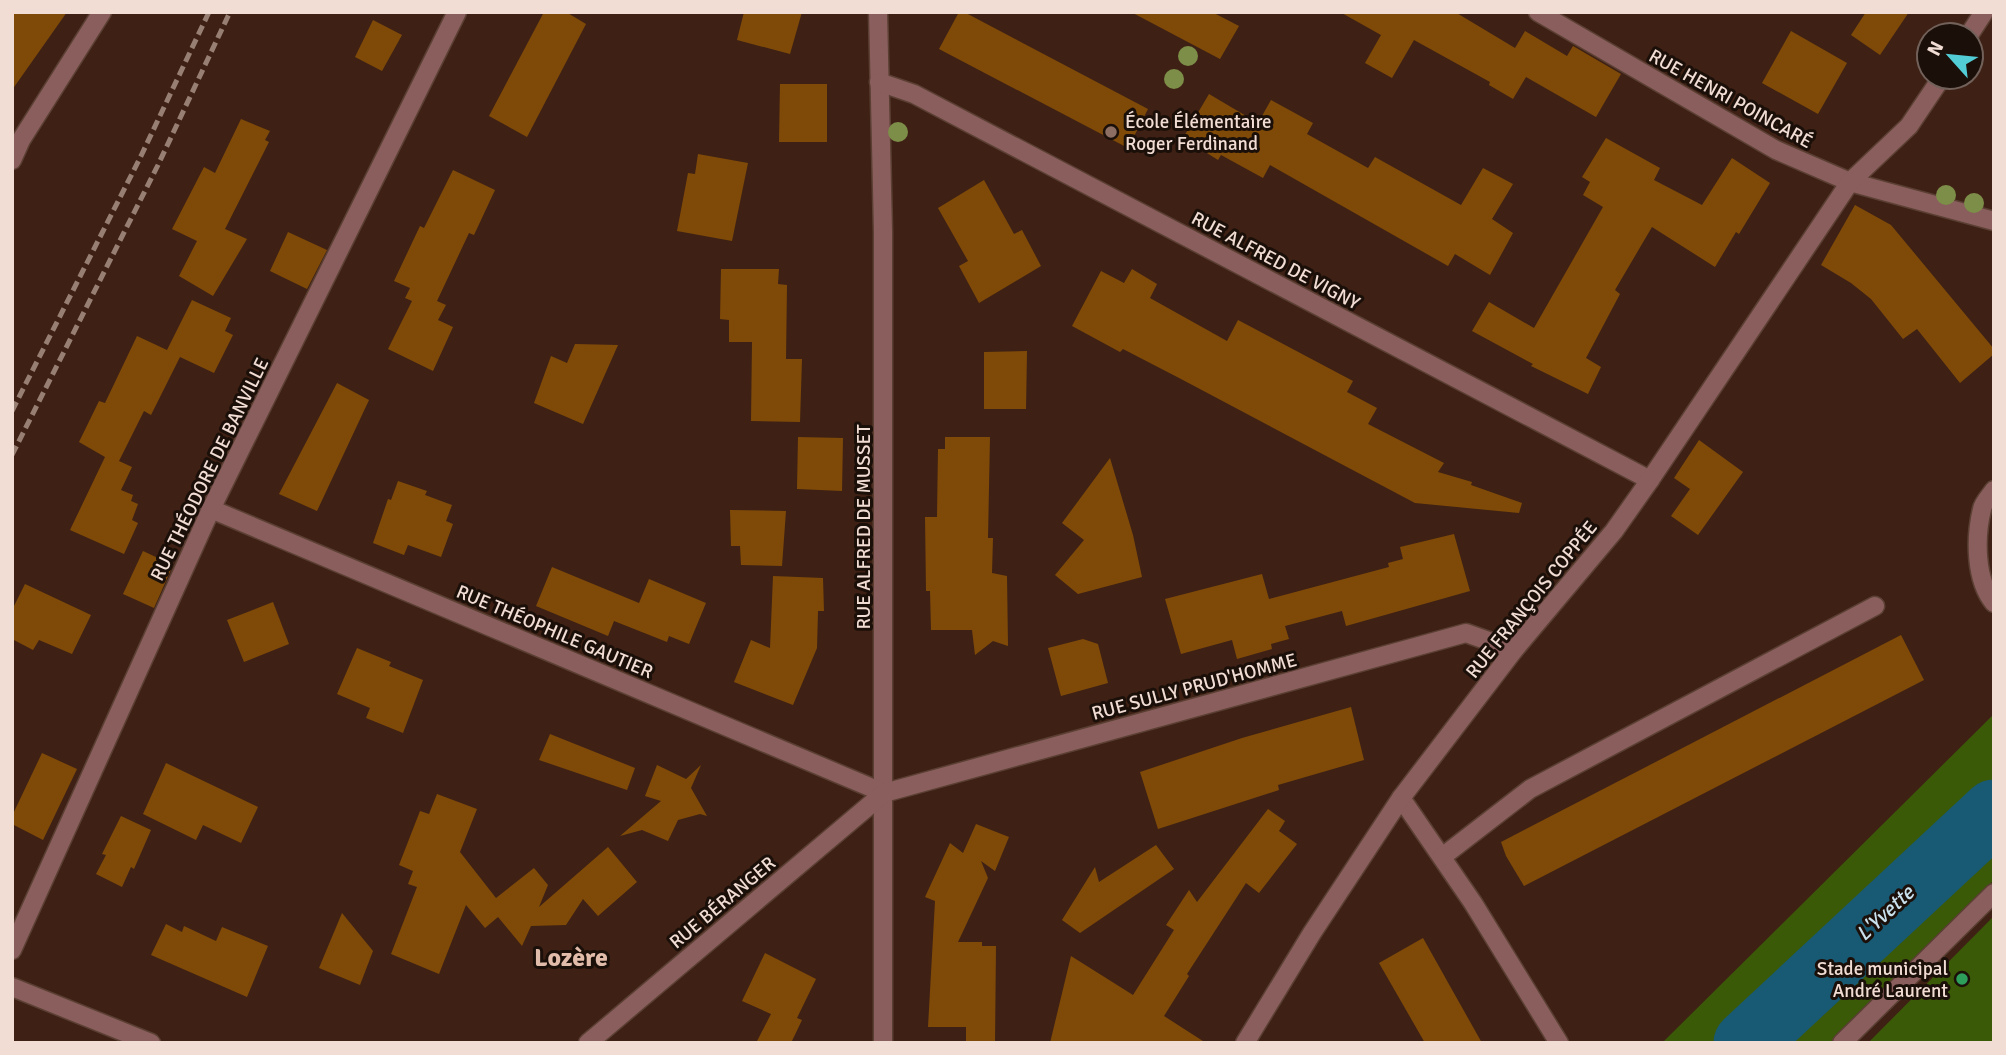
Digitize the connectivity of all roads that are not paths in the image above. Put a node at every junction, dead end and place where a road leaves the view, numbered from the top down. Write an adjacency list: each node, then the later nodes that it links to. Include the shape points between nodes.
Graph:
1 (102, 12): 7 (street)
2 (457, 12): 12 (street, RUE THÉODORE DE BANVILLE)
3 (878, 12): 5 (street, RUE ALFRED DE MUSSET)
4 (1538, 12): 8 (street, RUE HENRI POINCARÉ, via 1776,150)
5 (879, 82): 10 (street, RUE ALFRED DE VIGNY, via 914,94); 16 (street, RUE ALFRED DE MUSSET)
6 (1933, 91): 8 (street, RUE FRANÇOIS COPPÉE, via 1909,126)
7 (12, 160)
8 (1850, 182): 9 (street, RUE HENRI POINCARÉ); 10 (street, RUE FRANÇOIS COPPÉE)
9 (1994, 222)
10 (1650, 480): 15 (street, RUE FRANÇOIS COPPÉE)
11 (1994, 490): 13 (street, via 1982,507 1978,555 1986,594)
12 (211, 509): 16 (street, RUE THÉOPHILE GAUTIER); 20 (street, RUE THÉODORE DE BANVILLE)
13 (1994, 603)
14 (1875, 606): 18 (street, via 1530,789)
15 (1514, 650): 16 (street, RUE SULLY PRUD'HOMME, via 1466,633); 17 (street, RUE FRANÇOIS COPPÉE)
16 (884, 793): 23 (street, RUE BÉRANGER); 24 (street, RUE ALFRED DE MUSSET)
17 (1401, 798): 18 (street); 25 (street, RUE FRANÇOIS COPPÉE)
18 (1442, 857): 26 (street)
19 (1994, 893): 27 (street)
20 (12, 950)
21 (12, 987): 22 (street)
22 (150, 1043)
23 (588, 1043)
24 (883, 1043)
25 (1245, 1043)
26 (1559, 1043)
27 (1842, 1043)

